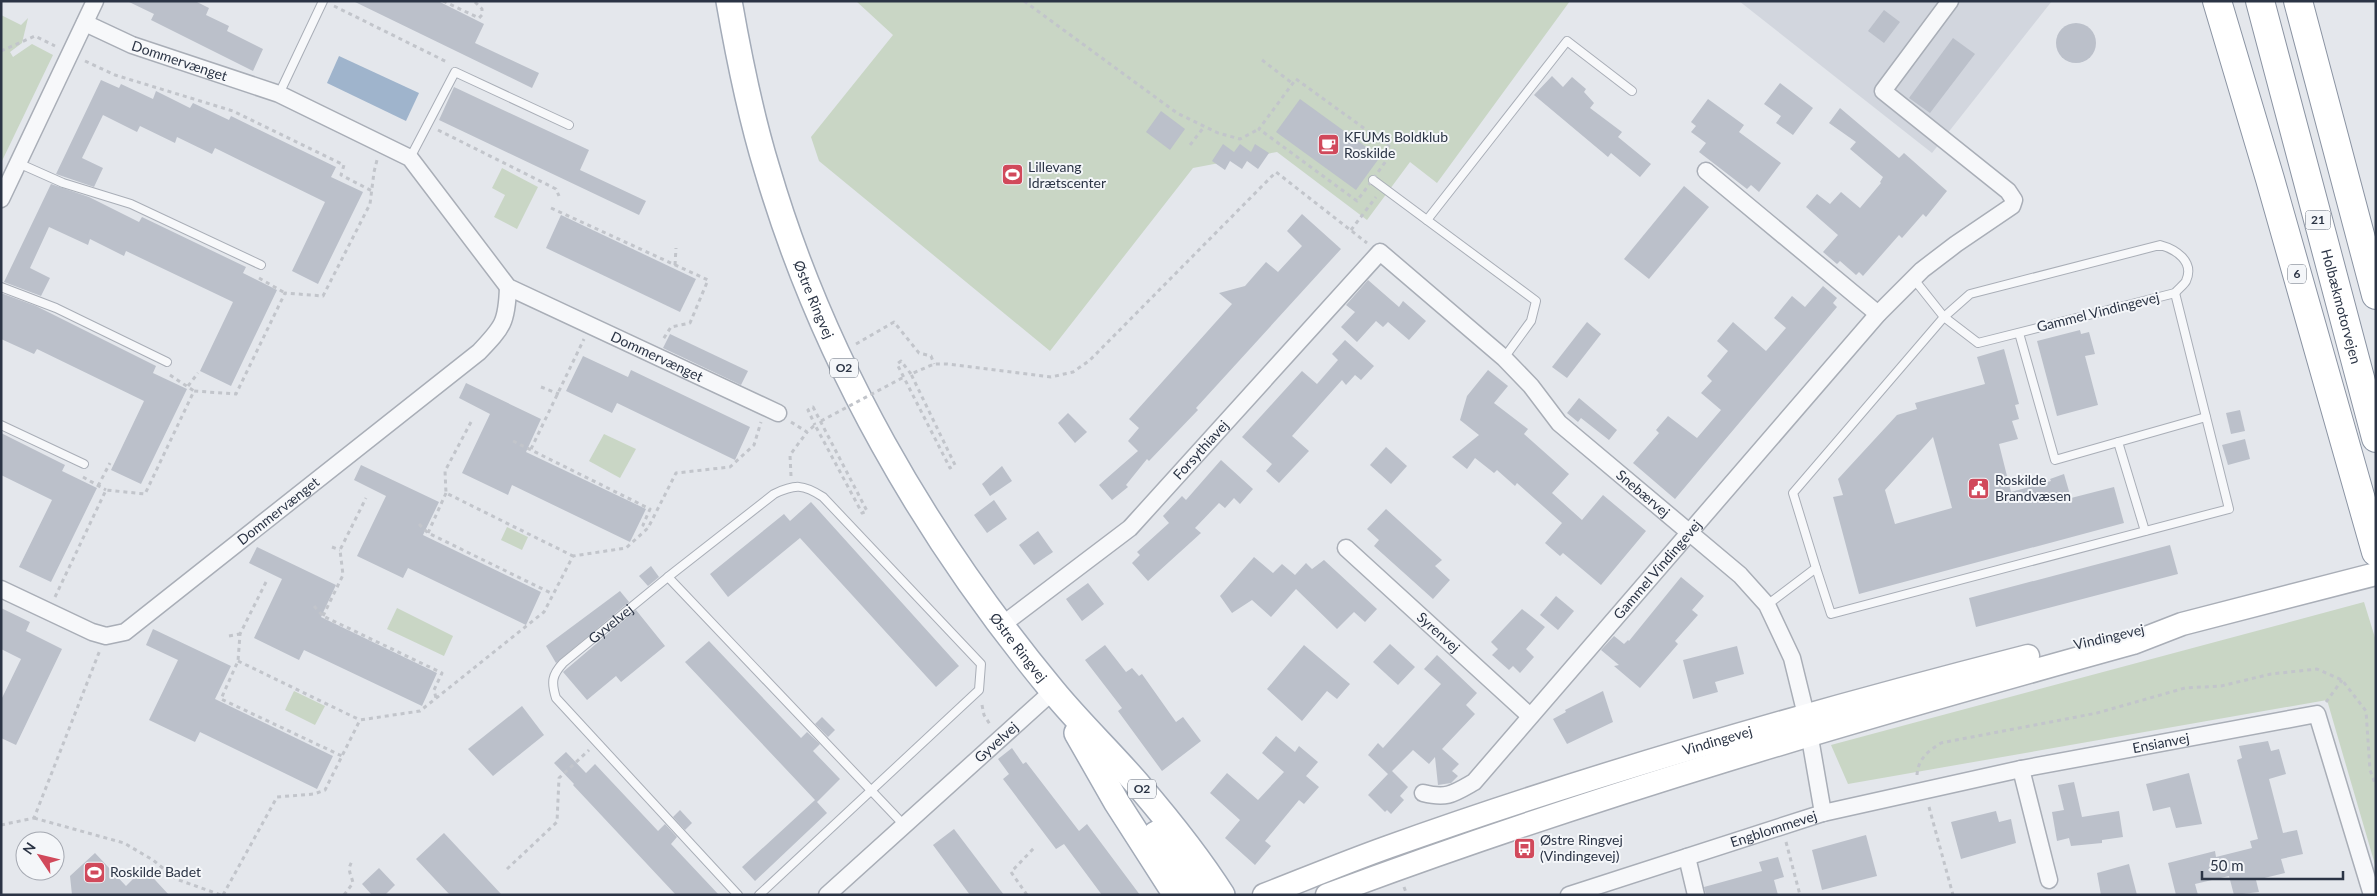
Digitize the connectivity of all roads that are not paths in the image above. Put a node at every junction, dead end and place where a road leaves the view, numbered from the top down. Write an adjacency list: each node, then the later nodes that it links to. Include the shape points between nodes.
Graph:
1 (95, 1): 8 (street)
2 (323, 1): 10 (lane)
3 (728, 1): 45 (main road, Østre Ringvej / O2, via 745,86 767,170 800,266 837,354 911,491 954,560)
4 (1950, 1): 20 (street, Gammel Vindingevej, via 1883,91 2008,191 2014,200 2008,210 1956,244)
5 (2217, 1): 39 (highway, 6)
6 (2260, 1): 33 (highway, Holbækmotorvejen / 21)
7 (2298, 1): 24 (highway)
8 (85, 23): 10 (street, Dommervænget, via 132,45); 13 (street)
9 (1632, 92): 17 (lane, via 1567,42)
10 (279, 94): 12 (street, Dommervænget)
11 (568, 125): 12 (lane, via 455,72)
12 (410, 158): 22 (street, Dommervænget)
13 (18, 164): 16 (street); 19 (lane, via 63,183 131,204)
14 (1706, 172): 25 (street)
15 (1373, 180): 17 (lane)
16 (1, 199)
17 (1427, 220): 28 (lane, via 1536,301 1531,320)
18 (1380, 252): 28 (street, Snebærvej); 45 (street, Forsythiavej, via 1130,528)
19 (261, 266)
20 (1913, 278): 25 (street, Gammel Vindingevej); 26 (lane, Gammel Vindingevej)
21 (1, 287): 29 (lane, via 56,308)
22 (508, 287): 30 (street, Dommervænget); 43 (street, Dommervænget, via 507,310 500,331 479,352 125,632 106,636)
23 (2175, 292): 26 (lane, Gammel Vindingevej, via 2186,281 2188,268 2183,257 2173,248 2160,245 1970,294); 27 (lane, Gammel Vindingevej); 31 (lane)
24 (2376, 296)
25 (1878, 314): 37 (street, Gammel Vindingevej)
26 (1944, 317): 27 (lane, Gammel Vindingevej, via 1978,343); 40 (lane, via 1793,493)
27 (2019, 332): 34 (lane, via 2055,460)
28 (1504, 358): 37 (street, Snebærvej, via 1531,386 1559,423)
29 (167, 362)
30 (772, 410)
31 (2206, 417): 34 (lane); 36 (lane, via 2229,509)
32 (1, 425): 35 (lane)
33 (2376, 438)
34 (2118, 442): 36 (lane)
35 (84, 464)
36 (2145, 532): 40 (lane, via 1831,614)
37 (1691, 533): 44 (street, Snebærvej, via 1740,575); 47 (street, Gammel Vindingevej)
38 (1346, 548): 47 (street, Syrenvej)
39 (2376, 552)
40 (1816, 568): 44 (lane)
41 (2369, 576): 48 (main road, Vindingevej, via 2182,624 2131,631)
42 (668, 577): 51 (lane); 51 (lane, via 774,494 791,486 808,488 823,497 981,664 979,690); 57 (lane, Gyvelvej, via 563,663 553,674 552,685 556,698)
43 (1, 589)
44 (1767, 605): 48 (street, Snebærvej, via 1792,658)
45 (1002, 625): 46 (main road, Østre Ringvej / O2)
46 (1053, 691): 49 (main road, Østre Ringvej / O2); 54 (street, Gyvelvej); 62 (main road, Østre Ringvej / O2, via 1141,787)
47 (1530, 716): 52 (street, Gammel Vindingevej, via 1474,782 1449,796)
48 (1808, 725): 53 (street, Engblommevej); 63 (main road, Vindingevej, via 1576,785 1388,847); 64 (main road, Vindingevej)
49 (1088, 752): 60 (main road, Østre Ringvej / O2); 61 (main road, via 1138,809)
50 (2021, 769): 53 (street, Ensianvej); 56 (street); 67 (street, Ensianvej, via 2317,714)
51 (871, 791): 54 (lane); 58 (lane)
52 (1423, 793)
53 (1823, 813): 55 (street, Engblommevej)
54 (904, 825): 59 (street, Gyvelvej)
55 (1687, 857): 65 (street, Engblommevej); 66 (street)
56 (2049, 880)
57 (738, 895)
58 (759, 895)
59 (827, 895)
60 (1176, 895)
61 (1198, 895)
62 (1222, 895)
63 (1264, 895)
64 (1327, 895)
65 (1569, 895)
66 (1696, 895)
67 (2372, 895)

